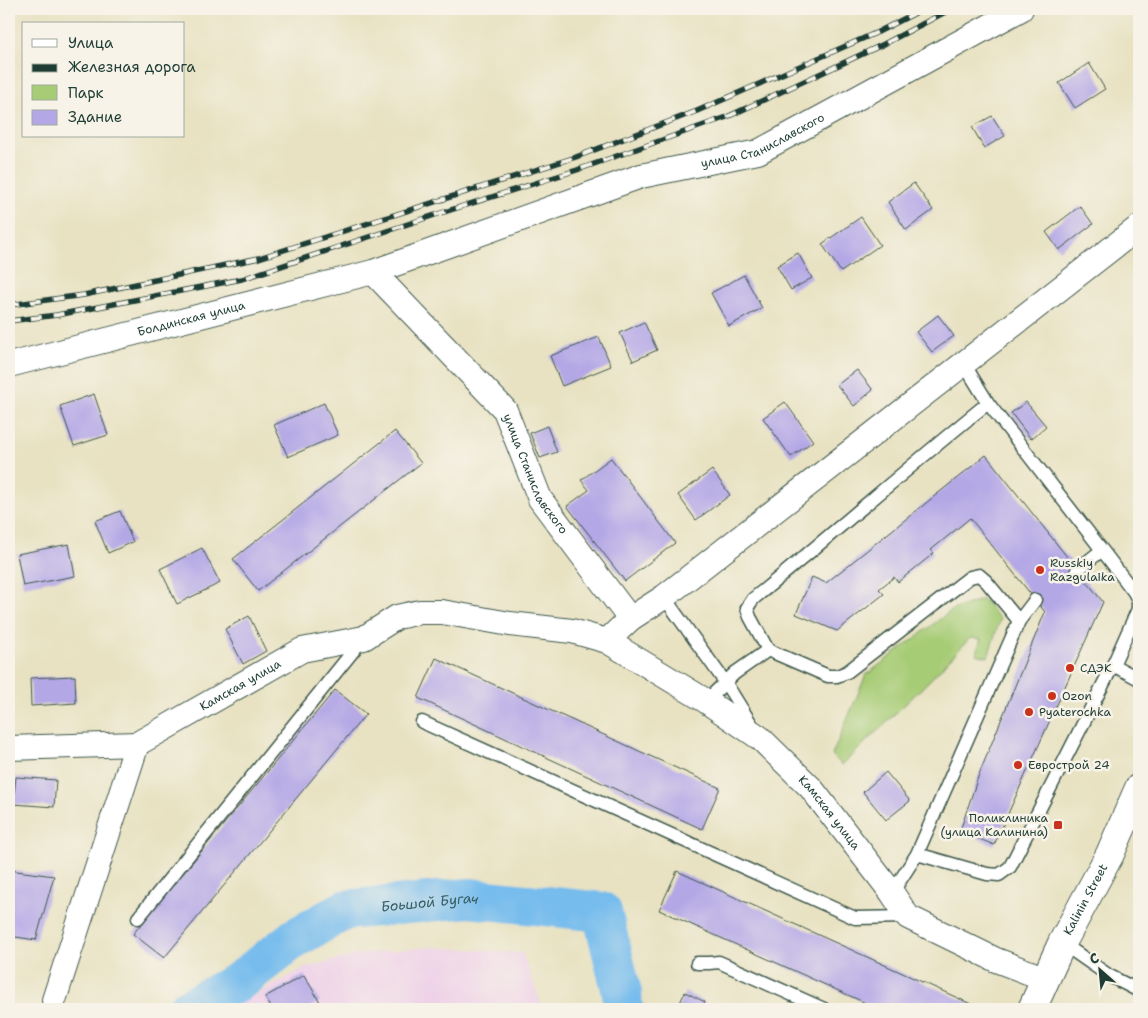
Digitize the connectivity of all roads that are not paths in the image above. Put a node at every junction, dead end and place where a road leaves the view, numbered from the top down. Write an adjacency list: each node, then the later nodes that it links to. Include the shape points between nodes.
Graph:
1 (1021, 9): 3 (street, улица Станиславского, via 758,152 641,176)
2 (1139, 227): 5 (street)
3 (373, 272): 4 (street, Болдинская улица); 11 (street, улица Станиславского, via 505,410 540,499)
4 (9, 364)
5 (964, 364): 6 (lane); 9 (street)
6 (988, 403): 7 (lane); 15 (lane, via 753,599 747,608)
7 (1102, 550): 8 (lane); 16 (lane, via 1138,600 1138,609)
8 (1077, 570)
9 (664, 597): 11 (street); 18 (lane)
10 (1035, 600): 12 (lane)
11 (630, 620): 14 (street)
12 (1019, 622): 15 (lane, via 979,575 970,577 837,676 828,676); 25 (lane)
13 (364, 638): 14 (street, Камская улица, via 397,618 420,612 442,612 572,632); 22 (street, Камская улица, via 302,650); 28 (lane)
14 (607, 641): 19 (street, Камская улица)
15 (768, 650): 18 (lane)
16 (1113, 665): 17 (lane); 25 (lane, via 1010,867 999,875 987,874)
17 (1139, 679)
18 (725, 682): 19 (lane); 21 (lane)
19 (706, 701): 21 (street, Камская улица)
20 (422, 722): 27 (lane, via 855,918)
21 (760, 738): 26 (street, Камская улица, via 811,788)
22 (137, 744): 23 (street); 33 (street)
23 (9, 748)
24 (1139, 788): 29 (main road, Kalinin Street, via 1110,854)
25 (917, 854): 26 (lane)
26 (892, 893): 27 (street, Камская улица)
27 (908, 917): 31 (street, via 996,960)
28 (138, 918)
29 (1062, 943): 31 (main road, Kalinin Street); 32 (lane, via 1108,975)
30 (696, 963): 34 (lane, via 719,962)
31 (1046, 979): 35 (main road, Kalinin Street)
32 (1139, 991)
33 (54, 1005)
34 (824, 1009)
35 (1032, 1009)

